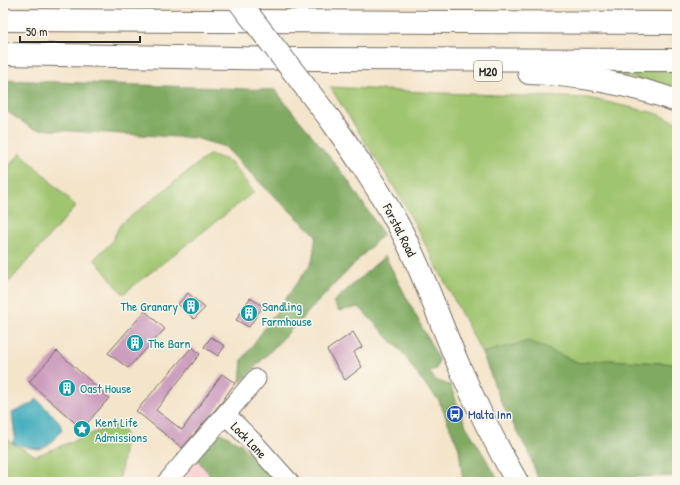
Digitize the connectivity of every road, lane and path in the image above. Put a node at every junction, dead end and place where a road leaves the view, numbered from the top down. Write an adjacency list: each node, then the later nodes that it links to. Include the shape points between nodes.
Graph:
1 (240, 3): 12 (main road, Forstal Road, bridge, via 330,119 386,204 425,282 488,430)
2 (3, 20): 3 (main road)
3 (677, 23)
4 (3, 54): 5 (main road, M20)
5 (297, 59): 6 (main road, M20); 7 (main road, M20, via 586,78 662,95)
6 (677, 60)
7 (677, 101)
8 (256, 379): 9 (street, Lock Lane)
9 (226, 415): 10 (street, Lock Lane); 11 (street, Lock Lane)
10 (167, 482)
11 (289, 482)
12 (517, 482)

